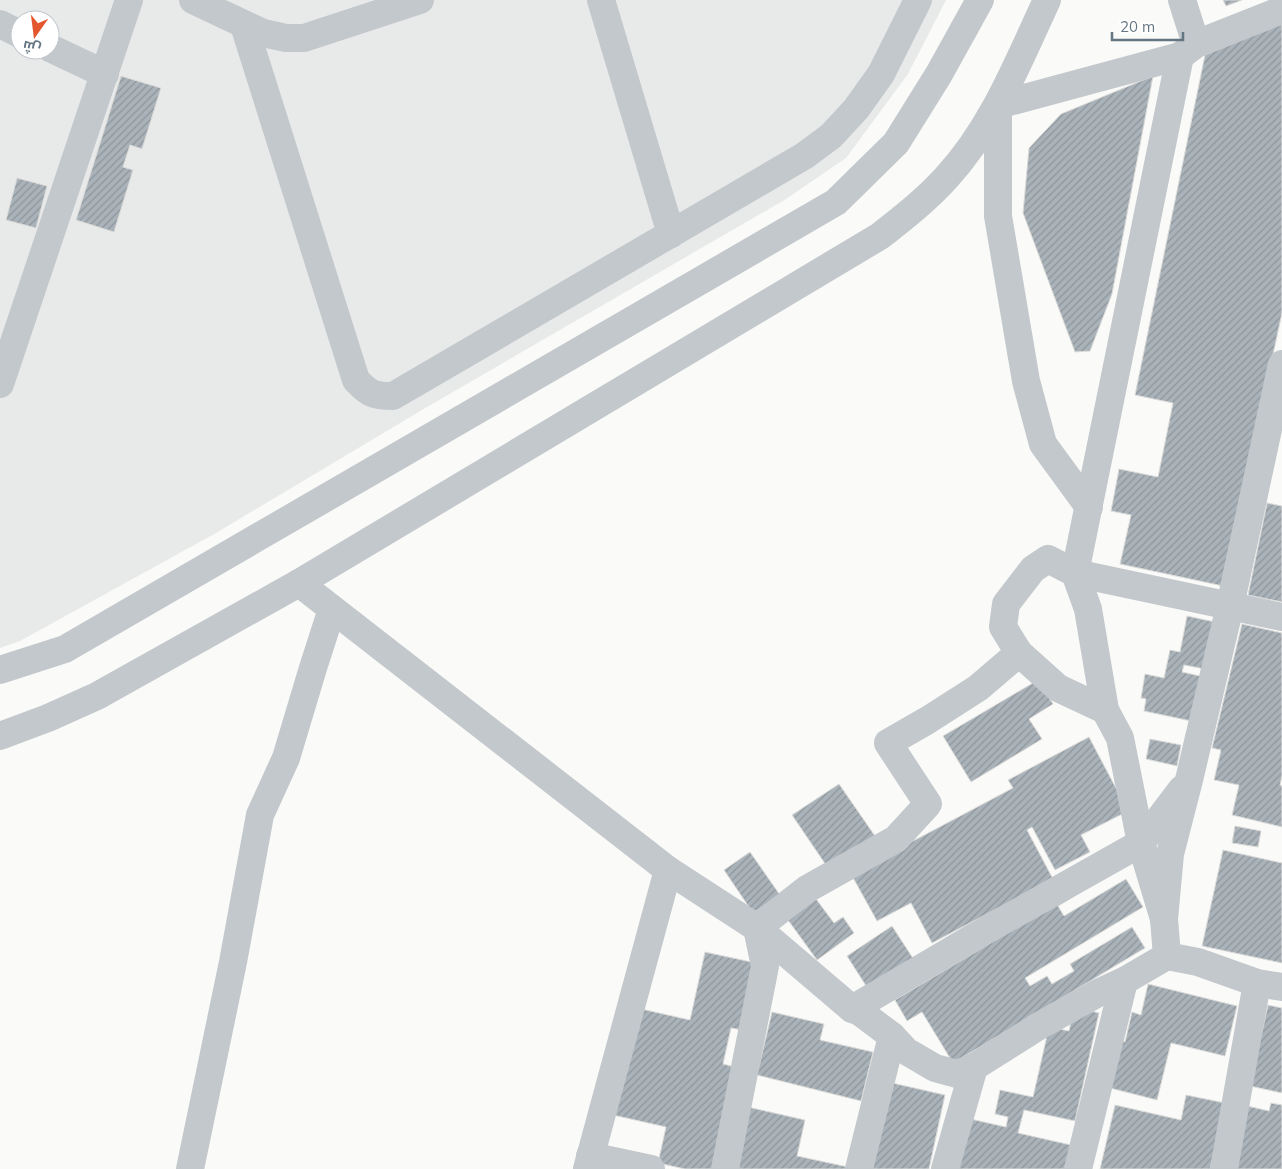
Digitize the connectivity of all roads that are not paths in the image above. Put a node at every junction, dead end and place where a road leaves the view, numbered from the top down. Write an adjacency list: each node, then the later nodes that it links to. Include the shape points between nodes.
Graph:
1 (129, 0): 13 (street)
2 (192, 0): 10 (street)
3 (420, 0): 10 (street, via 304,38 263,34)
4 (601, 0): 15 (street)
5 (918, 0): 15 (street, via 881,74 856,109 831,136 804,156)
6 (980, 0): 25 (street, via 896,143 836,202 65,649)
7 (1047, 0): 14 (street)
8 (1182, 0): 11 (street)
9 (1282, 10): 11 (street)
10 (244, 25): 15 (street, via 356,380 366,391 378,396 393,396)
11 (1188, 50): 14 (street); 18 (street)
12 (60, 53): 13 (street)
13 (105, 74): 17 (street)
14 (998, 105): 18 (street, via 998,216 1026,381 1043,444); 20 (street, via 946,178 915,209 880,236)
15 (671, 234)
16 (1282, 364): 21 (street)
17 (0, 384)
18 (1089, 507): 19 (street)
19 (1075, 574): 21 (street); 24 (street, via 1048,559 1033,569 1006,604 1003,627); 26 (street, via 1088,609)
20 (299, 583): 22 (street); 27 (street, via 96,696)
21 (1230, 606): 23 (street); 28 (street)
22 (332, 608): 30 (street); 40 (street, via 286,758 260,815)
23 (1282, 618)
24 (1018, 653): 26 (street, via 1058,688); 32 (street, via 978,688 888,743 928,804 896,839 807,889)
25 (0, 670)
26 (1106, 710): 29 (street, via 1120,738)
27 (0, 736)
28 (1189, 780): 29 (street); 31 (street, via 1170,854)
29 (1141, 843): 31 (street); 36 (street)
30 (668, 870): 32 (street); 39 (street)
31 (1164, 919): 33 (street)
32 (756, 928): 36 (street); 42 (street, via 764,966)
33 (1167, 956): 34 (street); 35 (street, via 1198,962)
34 (1124, 981): 38 (street, via 1098,992); 45 (street)
35 (1270, 985): 46 (street)
36 (852, 1009): 37 (street)
37 (892, 1036): 38 (street, via 906,1051 935,1068 957,1074); 43 (street)
38 (974, 1067): 44 (street)
39 (588, 1162): 41 (street)
40 (190, 1169)
41 (651, 1169)
42 (725, 1169)
43 (859, 1169)
44 (945, 1169)
45 (1078, 1169)
46 (1224, 1169)

